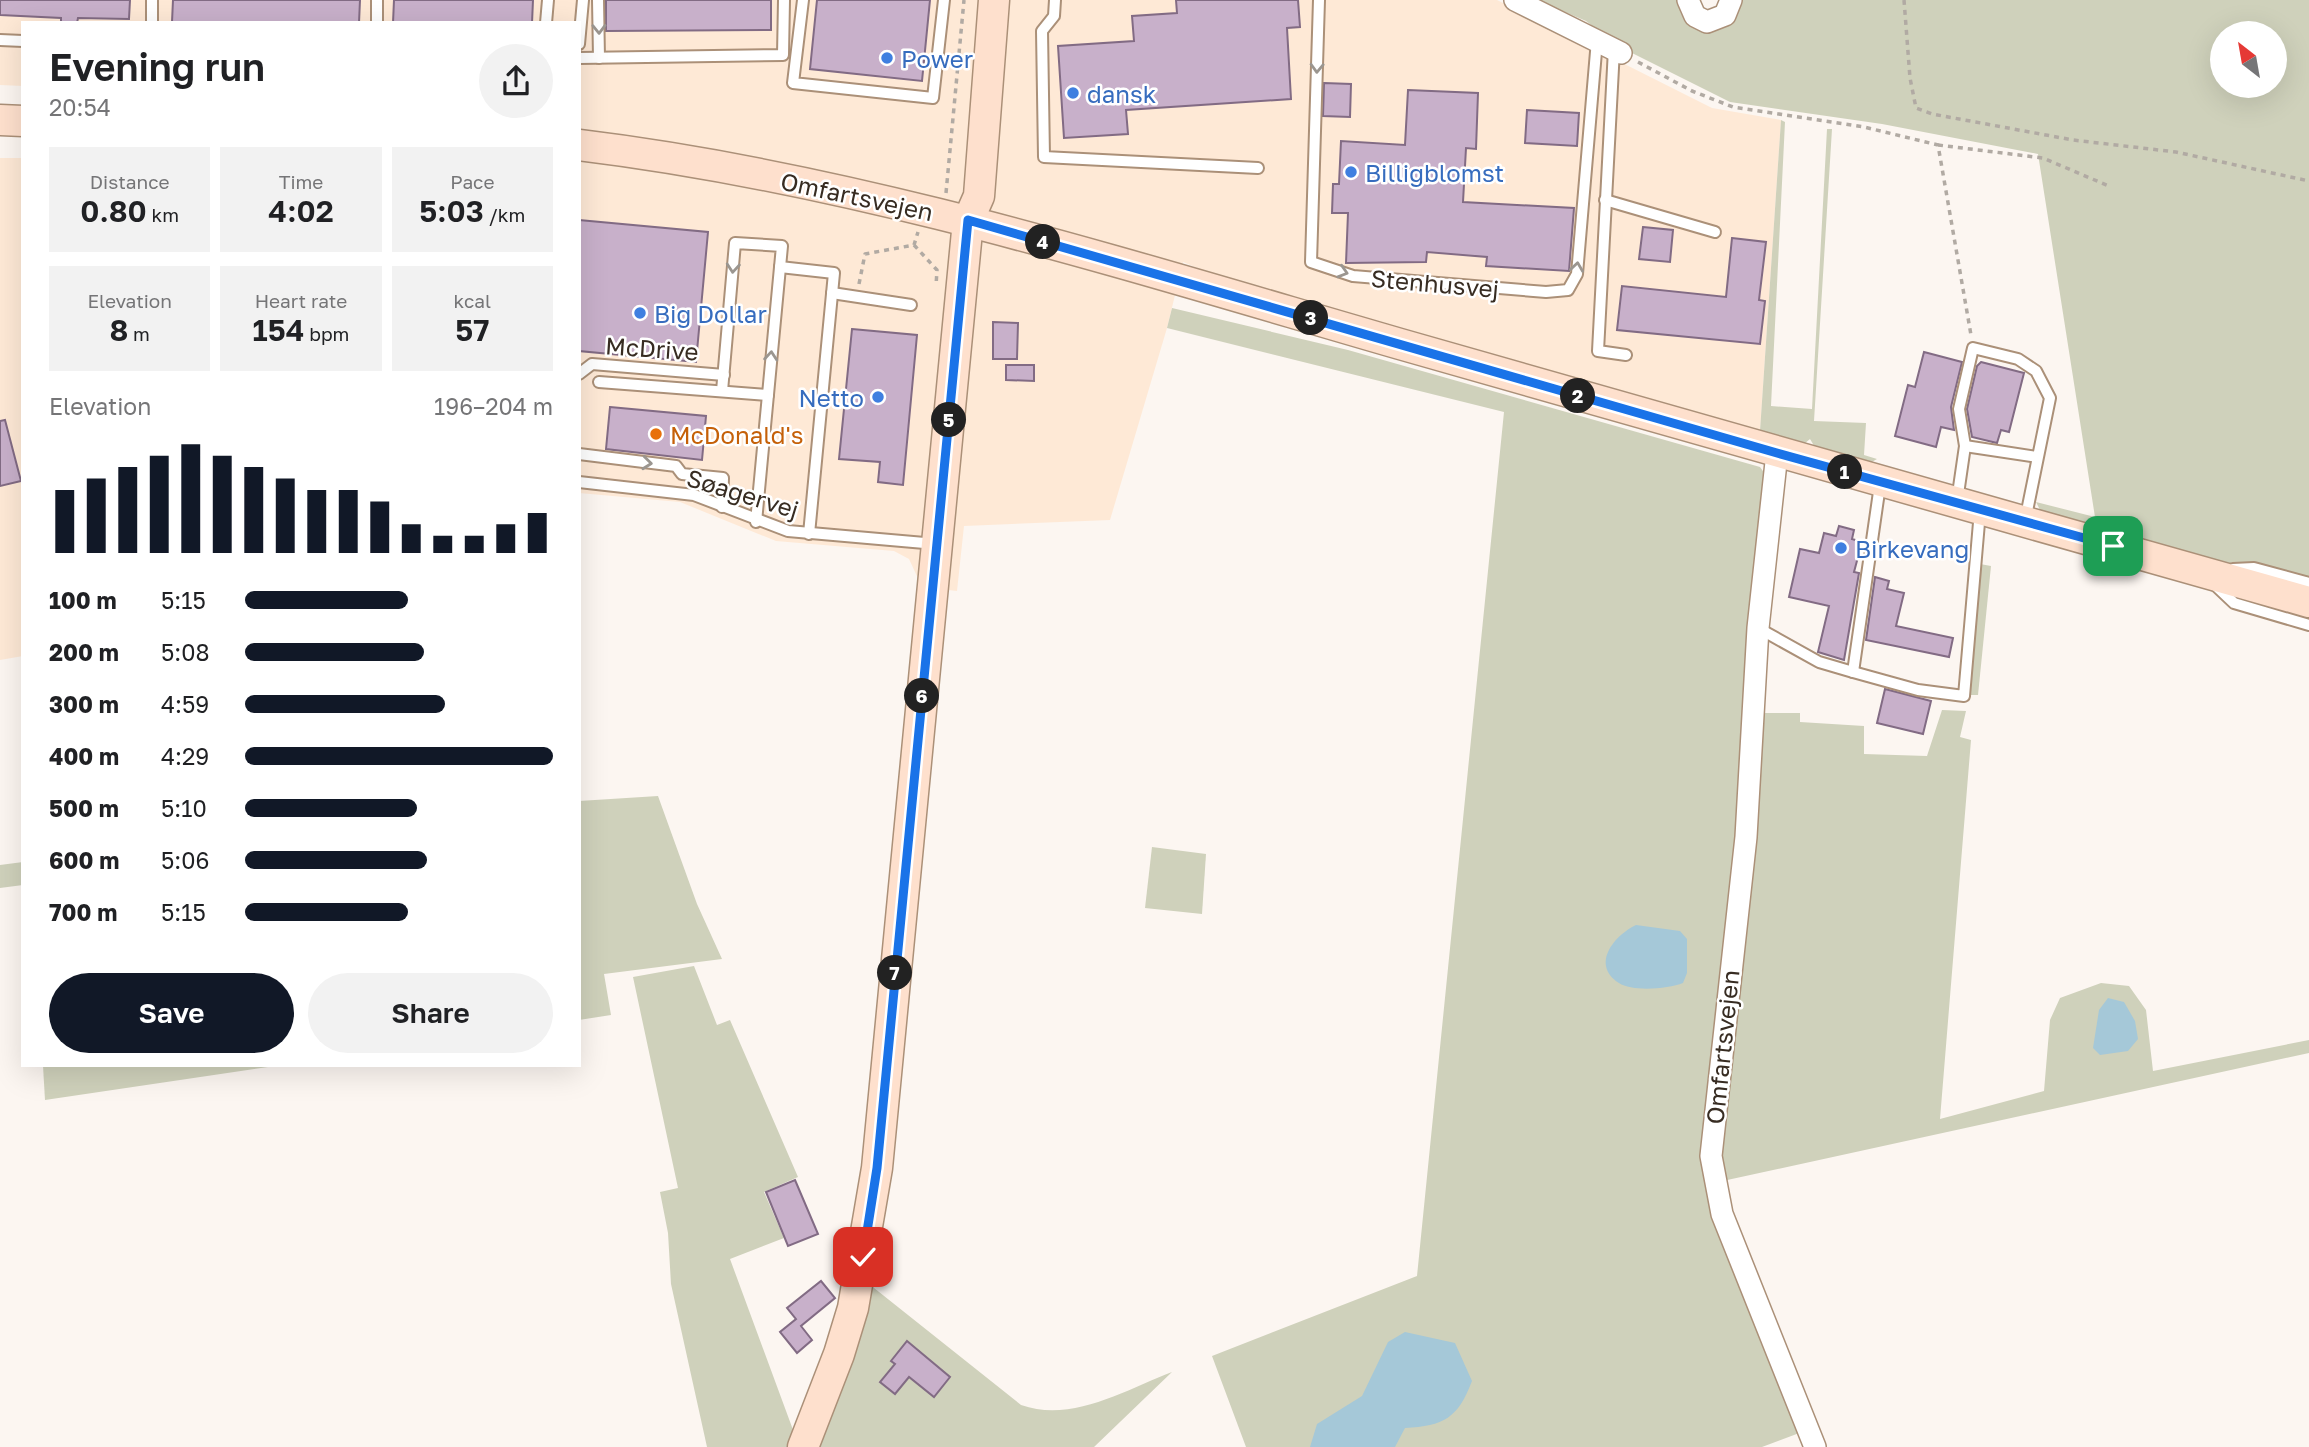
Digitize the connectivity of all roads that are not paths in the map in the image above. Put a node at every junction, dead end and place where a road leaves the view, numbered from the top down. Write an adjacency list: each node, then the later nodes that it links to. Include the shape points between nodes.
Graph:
1 (152, 0): 16 (lane)
2 (377, 0): 17 (lane)
3 (548, 0): 18 (lane)
4 (583, 0): 19 (lane)
5 (598, 0): 24 (lane, one-way to 24)
6 (784, 0): 24 (lane, via 783,55)
7 (803, 0): 8 (lane, via 793,83 933,97)
8 (944, 0)
9 (978, 0): 30 (main road, via 961,194)
10 (994, 0): 30 (main road, via 979,196)
11 (1055, 0): 28 (lane, via 1055,16 1042,31 1044,157)
12 (1319, 0): 22 (lane, Stenhusvej, one-way to 22, via 1311,262 1353,276 1557,293 1568,289 1577,275)
13 (1515, 0): 22 (street)
14 (1688, 0): 15 (street, via 1695,16 1707,22 1726,15)
15 (1731, 0)
16 (152, 21)
17 (377, 21)
18 (546, 21)
19 (581, 22)
20 (0, 40): 21 (lane)
21 (21, 41)
22 (1611, 47): 29 (lane)
23 (581, 58): 24 (lane)
24 (599, 58)
25 (0, 120): 26 (main road)
26 (21, 121)
27 (581, 145): 30 (main road, Omfartsvejen, via 711,165)
28 (1258, 168)
29 (1605, 200): 31 (lane); 35 (lane, via 1598,351)
30 (945, 215): 42 (main road, Omfartsvejen); 52 (main road)
31 (1715, 232)
32 (780, 267): 33 (lane, via 834,273); 37 (lane, one-way to 37, via 782,246 735,243); 40 (lane, one-way to 32)
33 (832, 293): 34 (lane); 51 (lane)
34 (911, 304)
35 (1626, 355)
36 (581, 372): 37 (lane, McDrive, via 592,364)
37 (724, 375): 39 (lane)
38 (599, 382): 39 (lane)
39 (722, 391): 40 (lane)
40 (768, 395): 50 (lane)
41 (1965, 446): 44 (lane); 44 (lane, via 1959,409 1973,348 2018,359 2036,371 2050,398); 48 (lane)
42 (1777, 453): 46 (main road, Omfartsvejen); 57 (street, Omfartsvejen)
43 (581, 454): 47 (lane, one-way to 47, via 676,466 682,474 723,478)
44 (2037, 457): 49 (lane)
45 (581, 482): 47 (lane, Søagervej, via 694,495)
46 (1880, 482): 48 (main road, Omfartsvejen); 58 (lane)
47 (722, 507): 50 (lane, Søagervej)
48 (1968, 507): 49 (main road, Omfartsvejen); 58 (lane, via 1964,696 1919,690)
49 (2025, 521): 53 (main road, Omfartsvejen)
50 (756, 522): 51 (lane, Søagervej)
51 (809, 534): 52 (lane, Søagervej)
52 (937, 544): 59 (main road, via 877,1168 861,1272 839,1354)
53 (2201, 571): 54 (lane, via 2254,568); 55 (main road, Omfartsvejen); 56 (lane, via 2234,603)
54 (2309, 583)
55 (2309, 602)
56 (2309, 625)
57 (1758, 628): 58 (lane, via 1819,662); 60 (street, Omfartsvejen, via 1746,836 1711,1156 1722,1214)
58 (1853, 672)
59 (803, 1447)
60 (1815, 1447)

